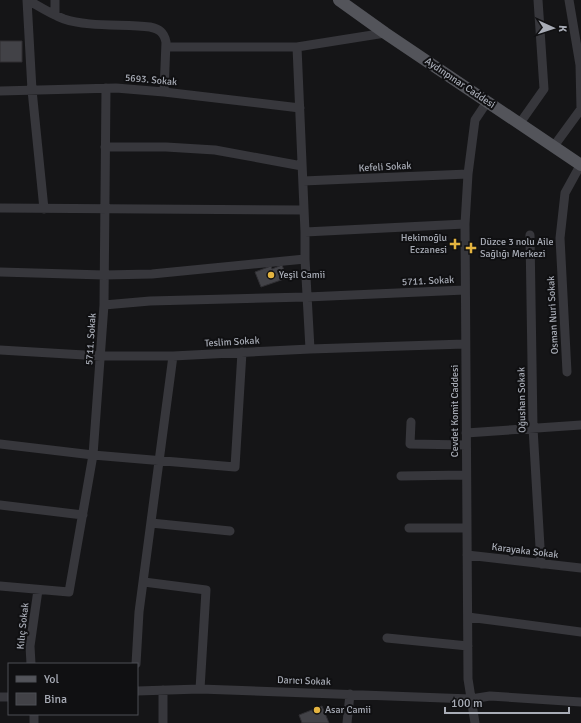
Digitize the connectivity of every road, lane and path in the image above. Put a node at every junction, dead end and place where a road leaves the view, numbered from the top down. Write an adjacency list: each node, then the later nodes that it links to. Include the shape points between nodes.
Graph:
1 (28, 0): 6 (street); 12 (street)
2 (55, 0): 6 (street)
3 (339, 0): 7 (main road, Aydınpınar Caddesi)
4 (538, 0): 17 (street, via 544,89)
5 (569, 0): 10 (street)
6 (55, 15): 9 (street, via 86,23 159,29 165,36)
7 (385, 33): 8 (street); 15 (main road, Aydınpınar Caddesi)
8 (297, 47): 9 (street); 16 (street)
9 (167, 48): 14 (street)
10 (580, 65): 18 (street, via 581,109)
11 (106, 88): 12 (street, 5693. Sokak); 14 (street, 5693. Sokak); 19 (street)
12 (32, 90): 13 (street, 5693. Sokak); 26 (street)
13 (0, 91)
14 (164, 92): 16 (street, 5693. Sokak)
15 (487, 102): 17 (main road, Aydınpınar Caddesi); 22 (street, Cevdet Komit Caddesi, via 475,120)
16 (300, 108): 21 (street)
17 (520, 123): 18 (main road, Aydınpınar Caddesi)
18 (554, 146): 20 (main road, Aydınpınar Caddesi)
19 (105, 147): 21 (street, via 215,150); 25 (street)
20 (581, 164): 44 (street, Osman Nuri Sokak, via 565,192 560,238)
21 (302, 166): 23 (street)
22 (468, 174): 23 (street, Kefeli Sokak); 28 (street, Cevdet Komit Caddesi)
23 (303, 181): 27 (street)
24 (0, 208): 26 (street)
25 (105, 208): 26 (street); 27 (street); 33 (street)
26 (44, 209)
27 (304, 210): 29 (street)
28 (465, 224): 29 (street); 35 (street, Cevdet Komit Caddesi)
29 (305, 232): 31 (street)
30 (530, 235): 47 (street, Oğushan Sokak)
31 (305, 259): 33 (street, via 152,274); 36 (street)
32 (0, 273): 33 (street); 34 (street)
33 (104, 275): 37 (street)
34 (0, 279)
35 (465, 290): 36 (street, 5711. Sokak); 38 (street, Cevdet Komit Caddesi)
36 (307, 297): 37 (street, 5711. Sokak, via 150,301); 39 (street)
37 (104, 305): 42 (street, 5711. Sokak)
38 (465, 344): 39 (street, Teslim Sokak); 48 (street, Cevdet Komit Caddesi)
39 (310, 349): 41 (street, Teslim Sokak)
40 (0, 350): 42 (street, Teslim Sokak)
41 (242, 352): 43 (street, Teslim Sokak); 52 (street, via 235,467)
42 (101, 356): 43 (street, Teslim Sokak); 51 (street, 5711. Sokak)
43 (174, 356): 52 (street)
44 (567, 372)
45 (411, 422): 50 (street, via 410,444)
46 (581, 425): 47 (street)
47 (533, 428): 48 (street); 62 (street, Oğushan Sokak)
48 (466, 432): 50 (street, Cevdet Komit Caddesi)
49 (0, 444): 51 (street)
50 (466, 445): 53 (street, Cevdet Komit Caddesi)
51 (93, 455): 52 (street); 56 (street, 5711. Sokak)
52 (159, 461): 57 (street)
53 (466, 475): 54 (street); 59 (street, Cevdet Komit Caddesi)
54 (402, 476)
55 (0, 506): 56 (street)
56 (82, 515): 66 (street, 5711. Sokak, via 69,592)
57 (151, 523): 60 (street); 64 (street)
58 (409, 528): 59 (street)
59 (467, 528): 61 (street, Cevdet Komit Caddesi)
60 (230, 531)
61 (467, 555): 62 (street, Karayaka Sokak); 67 (street, Cevdet Komit Caddesi)
62 (541, 564): 63 (street, Karayaka Sokak)
63 (581, 568)
64 (144, 582): 72 (street, via 139,612); 73 (street, via 206,590)
65 (0, 586): 66 (street, 5711. Sokak)
66 (38, 590): 71 (street, Kılıç Sokak, via 30,646)
67 (468, 617): 68 (street); 70 (street, Cevdet Komit Caddesi)
68 (581, 632)
69 (387, 638): 70 (street)
70 (468, 646): 77 (street, Cevdet Komit Caddesi)
71 (31, 663)
72 (136, 663)
73 (200, 689): 74 (street, Darıcı Sokak); 76 (street, Darıcı Sokak)
74 (163, 690): 75 (street, Darıcı Sokak); 79 (street)
75 (138, 691)
76 (350, 694): 77 (street, Darıcı Sokak); 80 (street)
77 (471, 699): 78 (street, Darıcı Sokak, via 490,696); 81 (street, Cevdet Komit Caddesi)
78 (581, 702)
79 (163, 723)
80 (347, 723)
81 (475, 723)

